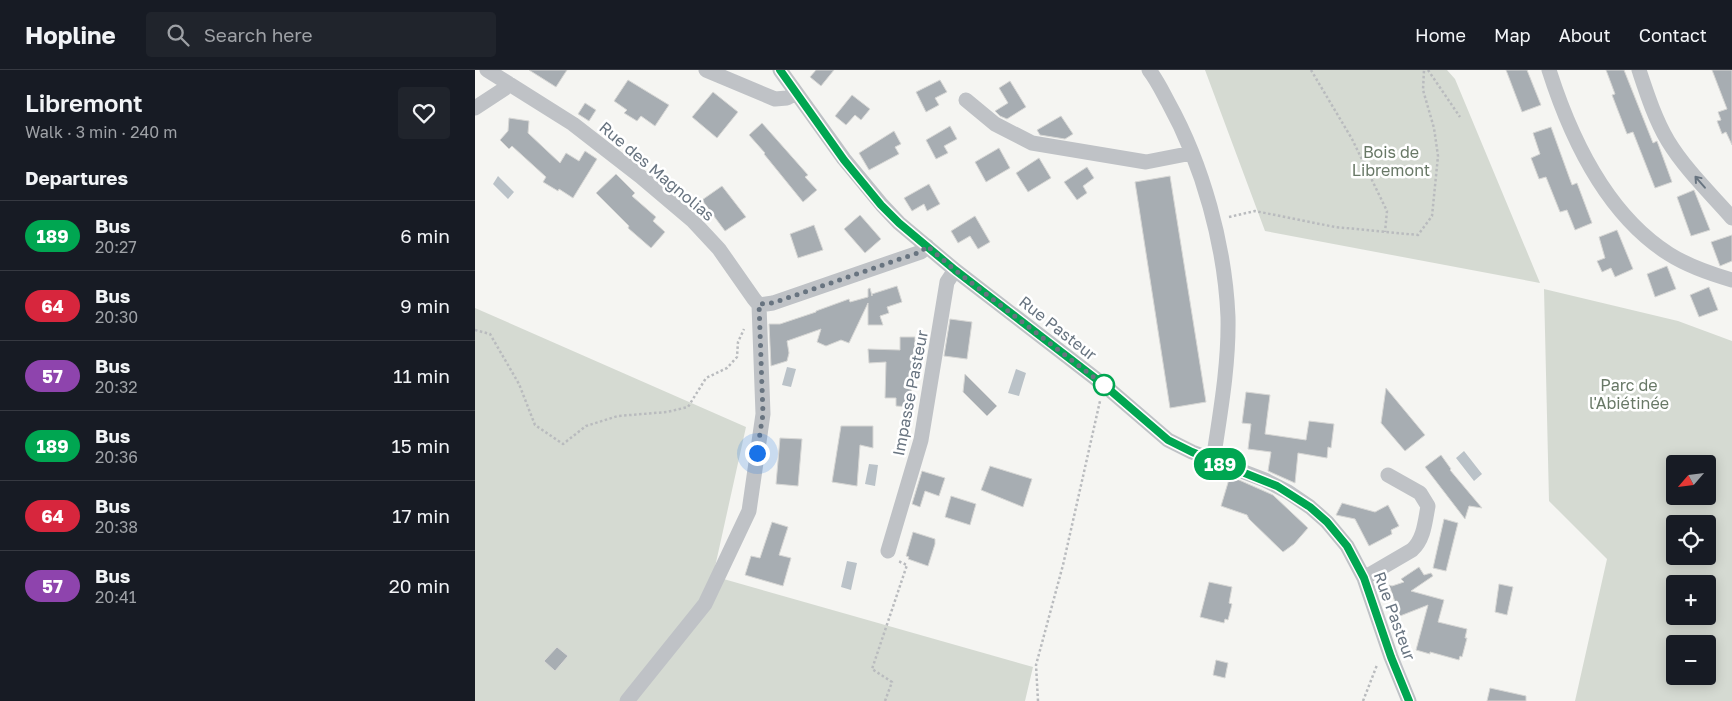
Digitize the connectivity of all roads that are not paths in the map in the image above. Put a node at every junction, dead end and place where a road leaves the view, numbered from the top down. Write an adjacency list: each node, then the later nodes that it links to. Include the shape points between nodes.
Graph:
1 (487, 70): 7 (street, Rue des Magnolias)
2 (706, 70): 8 (street, via 775,99)
3 (780, 70): 8 (street, Rue Pasteur)
4 (1149, 70): 11 (street, via 1180,123)
5 (1549, 70): 15 (street, via 1590,168 1618,208 1636,228 1670,255)
6 (1639, 70): 12 (street, one-way to 6, via 1668,141)
7 (508, 83): 10 (street); 16 (street, Rue des Magnolias, via 573,124 693,220 719,249)
8 (796, 93): 13 (street, Rue Pasteur, via 881,205)
9 (966, 100): 11 (street, via 995,124 1032,143 1146,162)
10 (475, 108)
11 (1192, 153): 17 (street, via 1202,176 1226,289 1225,376)
12 (1732, 218)
13 (927, 246): 14 (street, Rue Pasteur); 16 (street, via 921,252 773,303)
14 (955, 270): 17 (street, Rue Pasteur, via 1104,385 1168,440); 19 (street, Impasse Pasteur, via 947,282 921,440)
15 (1732, 280)
16 (759, 304): 21 (street, via 763,414 749,511 705,604)
17 (1213, 461): 20 (street, Rue Pasteur, via 1265,480 1310,507 1347,546)
18 (1388, 476): 20 (street, via 1420,493 1428,506 1422,536 1412,550)
19 (888, 551)
20 (1364, 578): 22 (street, Rue Pasteur)
21 (627, 701)
22 (1409, 701)

